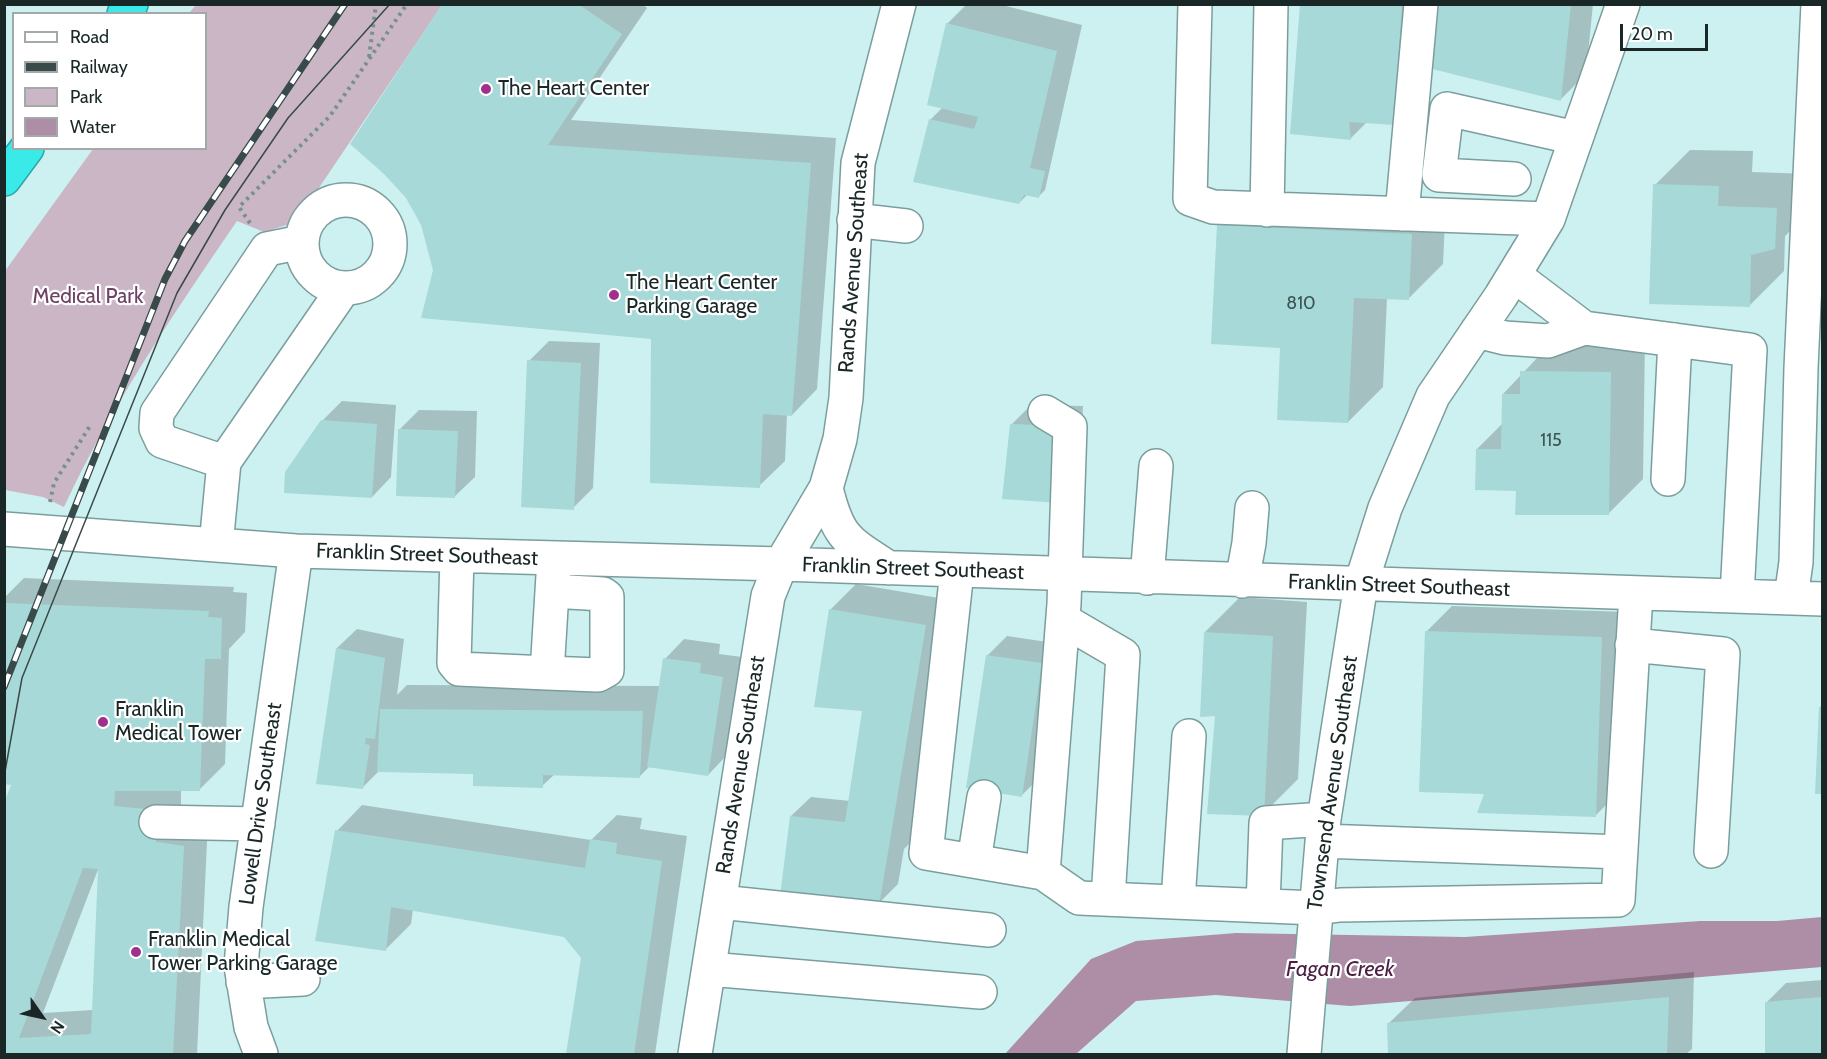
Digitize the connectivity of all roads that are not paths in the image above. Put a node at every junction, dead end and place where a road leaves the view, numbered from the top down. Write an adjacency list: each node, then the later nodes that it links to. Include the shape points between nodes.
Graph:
1 (899, 4): 12 (street, Rands Avenue Southeast, via 864,131)
2 (1195, 4): 9 (street, via 1190,199 1213,207)
3 (1271, 4): 9 (street)
4 (1422, 4): 10 (street)
5 (1623, 4): 7 (street, Townsend Avenue Southeast)
6 (1818, 4): 41 (street, via 1796,562)
7 (1576, 138): 8 (street, via 1447,109 1439,175); 11 (street, Townsend Avenue Southeast)
8 (1514, 178)
9 (1267, 210): 10 (street)
10 (1402, 214): 11 (street)
11 (1548, 219): 15 (street, Townsend Avenue Southeast)
12 (854, 220): 13 (street); 24 (street, Rands Avenue Southeast, via 846,398 840,439)
13 (906, 226)
14 (302, 242): 16 (street, via 303,256 313,273 330,285); 16 (street, via 312,216 338,201 367,205 379,215 390,243 387,258 370,281); 21 (street, via 267,249 157,413 156,428 162,441)
15 (1514, 275): 17 (street); 18 (street, Townsend Avenue Southeast)
16 (344, 288): 21 (street)
17 (1584, 328): 18 (street, via 1548,340 1504,338); 19 (street)
18 (1477, 331): 37 (street, Townsend Avenue Southeast, via 1432,396 1385,508)
19 (1675, 340): 23 (street); 40 (street, via 1750,350)
20 (1045, 412): 34 (street, via 1070,427)
21 (224, 462): 27 (street)
22 (1156, 466): 35 (street)
23 (1668, 479)
24 (826, 488): 31 (street, Rands Avenue Southeast); 32 (street, Rands Avenue Southeast, via 833,519 845,540)
25 (1252, 508): 36 (street)
26 (4, 529): 27 (street, Franklin Street Southeast)
27 (216, 545): 28 (street, Franklin Street Southeast)
28 (296, 551): 29 (street, Franklin Street Southeast); 48 (street, Lowell Drive Southeast)
29 (458, 556): 30 (street, Franklin Street Southeast); 44 (street, via 454,663 459,669)
30 (554, 559): 31 (street, Franklin Street Southeast); 38 (street)
31 (781, 564): 32 (street, Franklin Street Southeast); 56 (street, Rands Avenue Southeast, via 768,596)
32 (889, 568): 33 (street, Franklin Street Southeast)
33 (957, 571): 34 (street, Franklin Street Southeast); 52 (street, via 926,853)
34 (1064, 575): 35 (street, Franklin Street Southeast); 42 (street)
35 (1147, 578): 36 (street, Franklin Street Southeast)
36 (1242, 581): 37 (street, Franklin Street Southeast)
37 (1361, 584): 39 (street, Franklin Street Southeast); 49 (street, Townsend Avenue Southeast)
38 (552, 591): 44 (street); 44 (street, via 607,597 608,670 598,675)
39 (1636, 593): 40 (street, Franklin Street Southeast); 43 (street)
40 (1737, 596): 41 (street, Franklin Street Southeast)
41 (1807, 599)
42 (1063, 620): 53 (street); 54 (street, via 1123,655)
43 (1632, 645): 50 (street, via 1723,654); 51 (street)
44 (547, 673)
45 (1188, 736): 55 (street)
46 (984, 797): 52 (street)
47 (156, 822): 48 (street)
48 (258, 824): 62 (street, Lowell Drive Southeast, via 240,966)
49 (1323, 830): 51 (street); 57 (street, via 1266,823); 58 (street, Townsend Avenue Southeast)
50 (1711, 851)
51 (1621, 852): 58 (street, via 1618,900 1340,905)
52 (974, 861): 53 (street)
53 (1043, 873): 54 (street, via 1079,898)
54 (1108, 899): 55 (street)
55 (1178, 901): 57 (street)
56 (720, 902): 59 (street); 60 (street, Rands Avenue Southeast)
57 (1263, 906): 58 (street)
58 (1316, 914): 66 (street, Townsend Avenue Southeast)
59 (989, 930)
60 (709, 969): 63 (street); 65 (street, Rands Avenue Southeast)
61 (303, 979): 62 (street)
62 (243, 982): 64 (street, Lowell Drive Southeast, via 251,1027)
63 (980, 992)
64 (261, 1054)
65 (695, 1054)
66 (1304, 1054)

